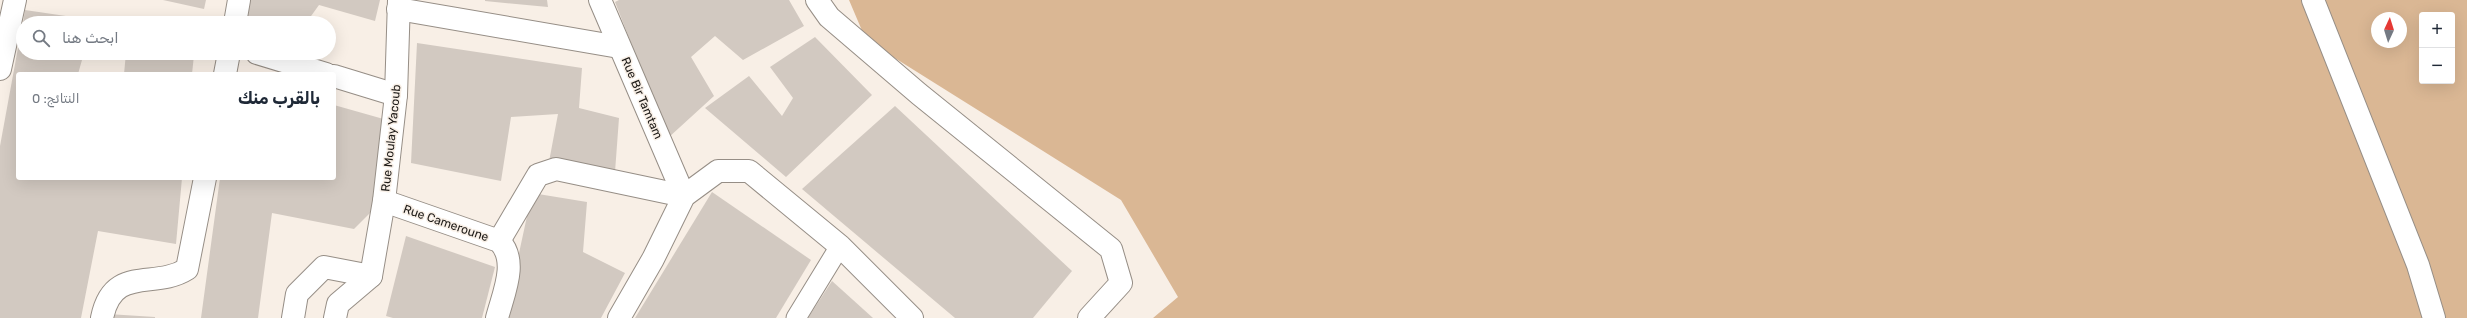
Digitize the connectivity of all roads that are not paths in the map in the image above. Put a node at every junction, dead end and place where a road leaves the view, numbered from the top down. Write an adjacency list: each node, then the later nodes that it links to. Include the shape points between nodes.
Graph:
1 (15, 0): 11 (street)
2 (239, 0): 7 (street)
3 (600, 0): 8 (street, Rue Bir Tamtam)
4 (817, 0): 29 (street, via 829,17 919,94 1111,249 1121,283)
5 (2313, 0): 30 (street, via 2418,265)
6 (399, 4): 8 (street); 15 (street, Rue Moulay Yacoub)
7 (236, 16)
8 (620, 47): 17 (street, Rue Bir Tamtam)
9 (228, 60): 12 (street)
10 (279, 60): 13 (street)
11 (0, 69)
12 (225, 72)
13 (319, 72)
14 (336, 77): 15 (street)
15 (396, 95): 18 (street, Rue Moulay Yacoub)
16 (205, 180): 22 (street, via 187,269 178,275 136,280 114,290 105,302)
17 (684, 196): 19 (street, via 556,169 538,175); 20 (street, via 718,171 749,171); 26 (street, via 653,260)
18 (384, 201): 19 (street, Rue Cameroune); 21 (street, Rue Moulay Yacoub)
19 (499, 241): 25 (street, Rue Cameroune, via 506,247 509,263)
20 (840, 246): 27 (lane); 28 (street)
21 (371, 276): 23 (street, via 324,267 297,294); 24 (street, via 338,304)
22 (102, 318)
23 (293, 318)
24 (335, 318)
25 (497, 318)
26 (619, 318)
27 (796, 318)
28 (912, 318)
29 (1089, 318)
30 (2434, 318)

